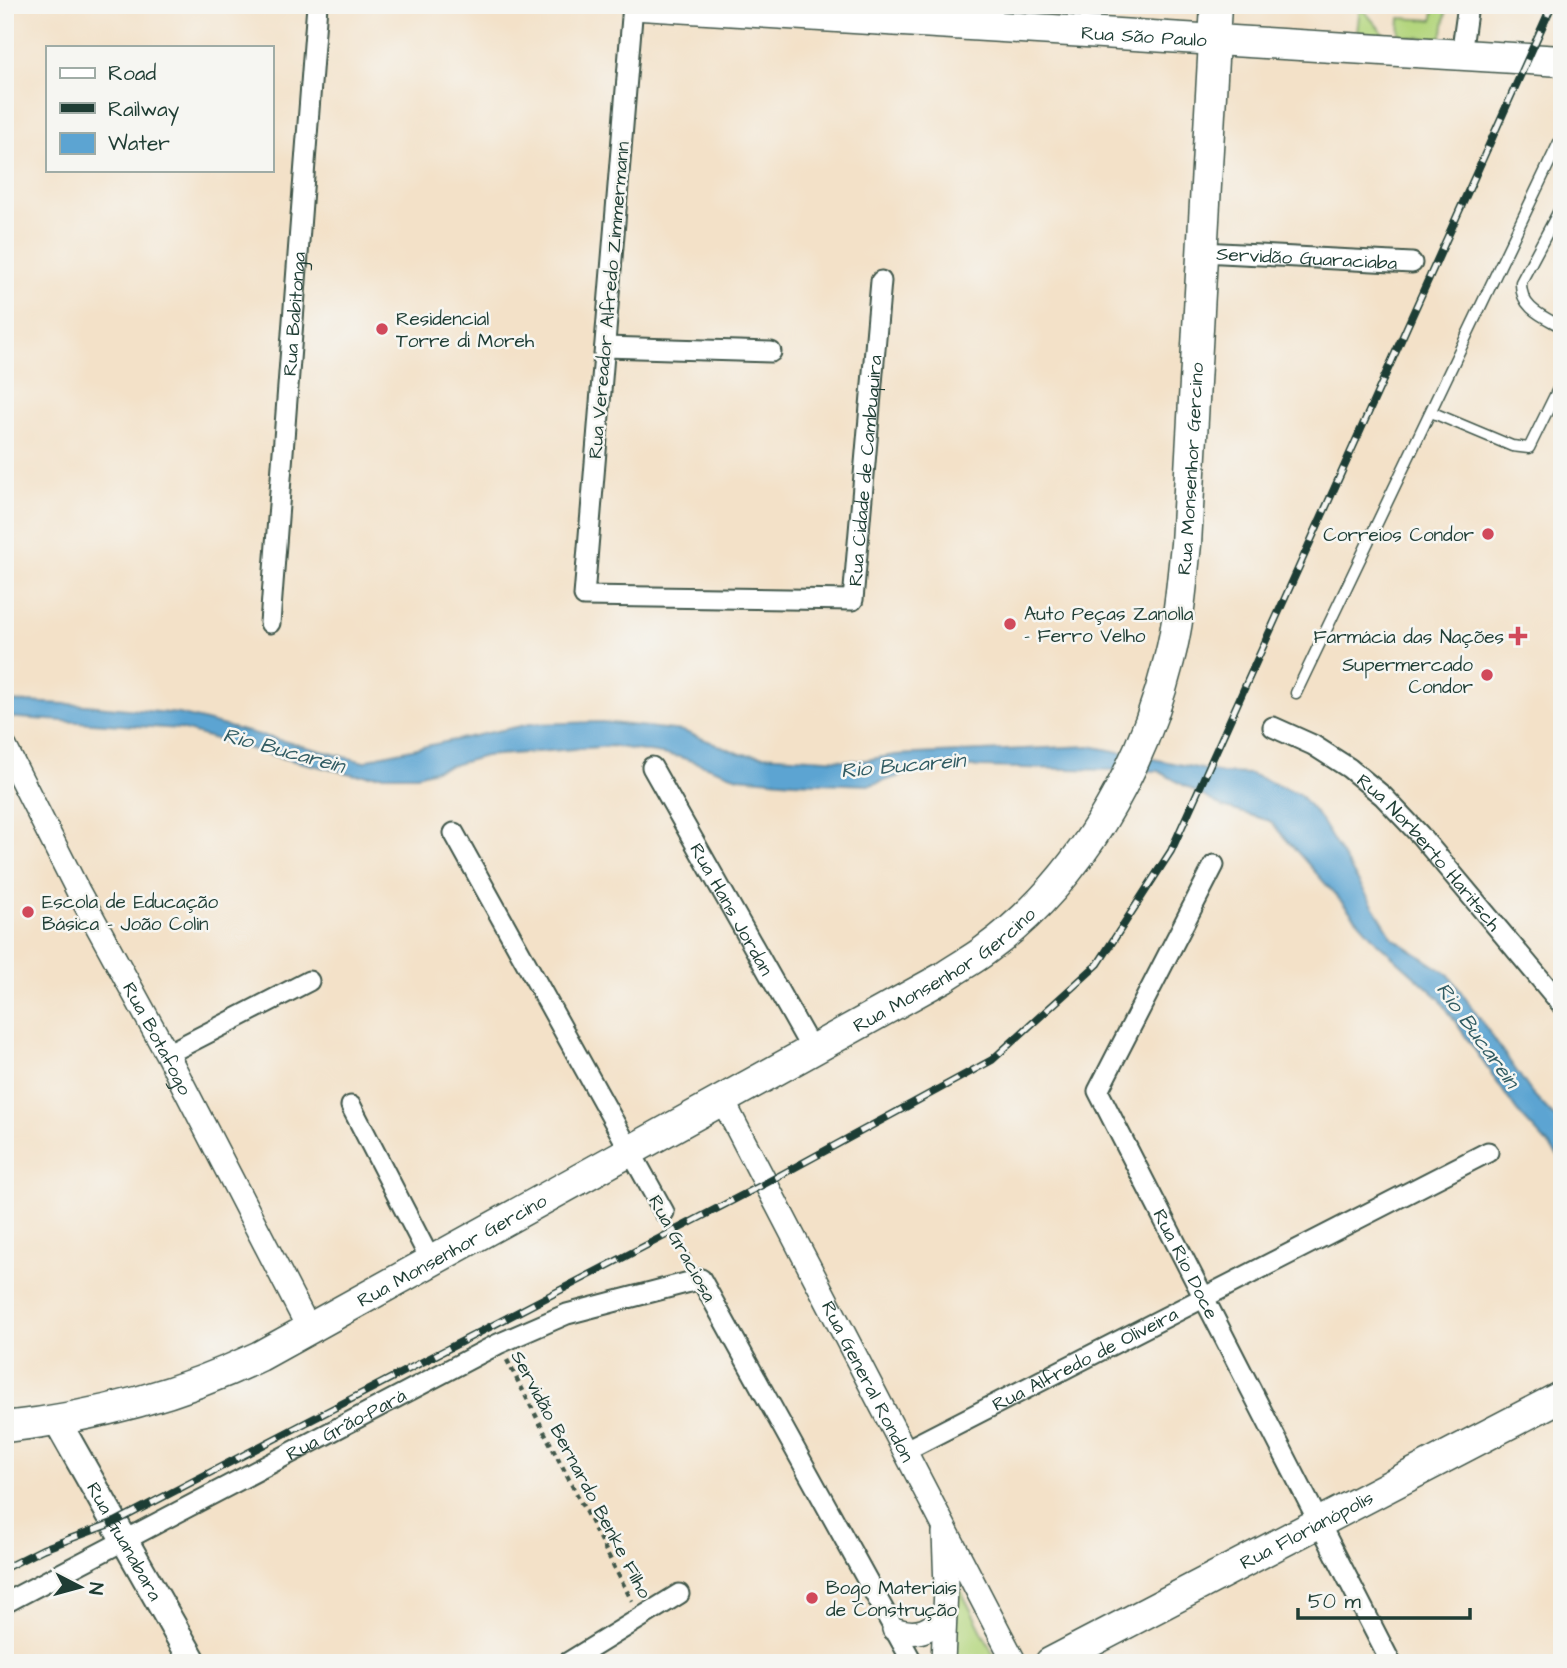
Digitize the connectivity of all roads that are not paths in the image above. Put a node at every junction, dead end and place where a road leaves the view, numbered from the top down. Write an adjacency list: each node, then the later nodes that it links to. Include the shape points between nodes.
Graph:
1 (317, 5): 21 (street, Rua Babitonga)
2 (633, 5): 16 (street, Rua Vereador Alfredo Zimmermann)
3 (641, 5): 6 (main road, Rua São Paulo)
4 (1216, 5): 7 (main road, Rua Monsenhor Gercino)
5 (1468, 5): 8 (street)
6 (649, 6): 7 (main road, Rua São Paulo)
7 (1214, 40): 8 (main road, Rua São Paulo); 12 (main road, Rua Monsenhor Gercino)
8 (1461, 55): 9 (main road, Rua São Paulo)
9 (1562, 61)
10 (1562, 136): 19 (lane)
11 (1562, 205): 15 (lane, via 1521,282 1520,294 1538,314)
12 (1202, 252): 13 (street, Servidão Guaraciaba); 30 (main road, Rua Monsenhor Gercino, via 1180,606 1170,658 1145,738 1120,790 1074,862 1018,923 944,976)
13 (1412, 263)
14 (881, 281): 20 (street, Rua Cidade de Cambuquira, via 853,600)
15 (1562, 327)
16 (605, 347): 17 (street); 20 (street, Rua Vereador Alfredo Zimmermann)
17 (771, 352)
18 (1562, 382): 19 (lane, via 1529,448 1512,446)
19 (1431, 412): 22 (lane)
20 (584, 596)
21 (270, 623)
22 (1296, 693)
23 (1273, 727): 29 (street, Rua Norberto Haritsch, via 1313,745 1383,796)
24 (5, 747): 31 (street, Rua Botafogo)
25 (652, 766): 30 (street, Rua Hans Jordan)
26 (454, 833): 34 (street, Rua Graciosa)
27 (1214, 866): 39 (street, Rua Rio Doce, via 1098,1091)
28 (309, 981): 31 (street)
29 (1562, 1004)
30 (812, 1049): 32 (main road, Rua Monsenhor Gercino)
31 (167, 1054): 40 (street, Rua Botafogo)
32 (722, 1099): 34 (main road, Rua Monsenhor Gercino); 44 (street, Rua General Rondon)
33 (351, 1106): 37 (street)
34 (629, 1151): 36 (street, Rua Graciosa); 37 (main road, Rua Monsenhor Gercino)
35 (1488, 1152): 39 (street, Rua Alfredo de Oliveira)
36 (664, 1212)
37 (431, 1261): 40 (main road, Rua Monsenhor Gercino)
38 (701, 1279): 47 (street, Rua Grão-Pará, via 567,1314 498,1344); 51 (street, Rua Graciosa)
39 (1204, 1297): 44 (street, Rua Alfredo de Oliveira); 45 (street, Rua Rio Doce)
40 (309, 1329): 42 (main road, Rua Monsenhor Gercino, via 184,1389)
41 (1562, 1396): 45 (main road, Rua Florianópolis)
42 (57, 1421): 43 (main road, Rua Monsenhor Gercino); 47 (main road, Rua Guanabara)
43 (5, 1427)
44 (904, 1451): 46 (street, Rua General Rondon)
45 (1319, 1522): 57 (main road, Rua Florianópolis); 58 (street, Rua Rio Doce)
46 (943, 1525): 50 (street); 56 (street, Rua General Rondon)
47 (125, 1541): 49 (street, Rua Grão-Pará); 52 (main road, Rua Guanabara)
48 (679, 1594): 53 (street)
49 (5, 1603)
50 (945, 1611): 51 (street, via 939,1622 918,1633); 55 (street)
51 (894, 1629): 54 (street, Rua Graciosa)
52 (194, 1663)
53 (567, 1663)
54 (913, 1663)
55 (943, 1663)
56 (1014, 1663)
57 (1050, 1663)
58 (1391, 1663)

